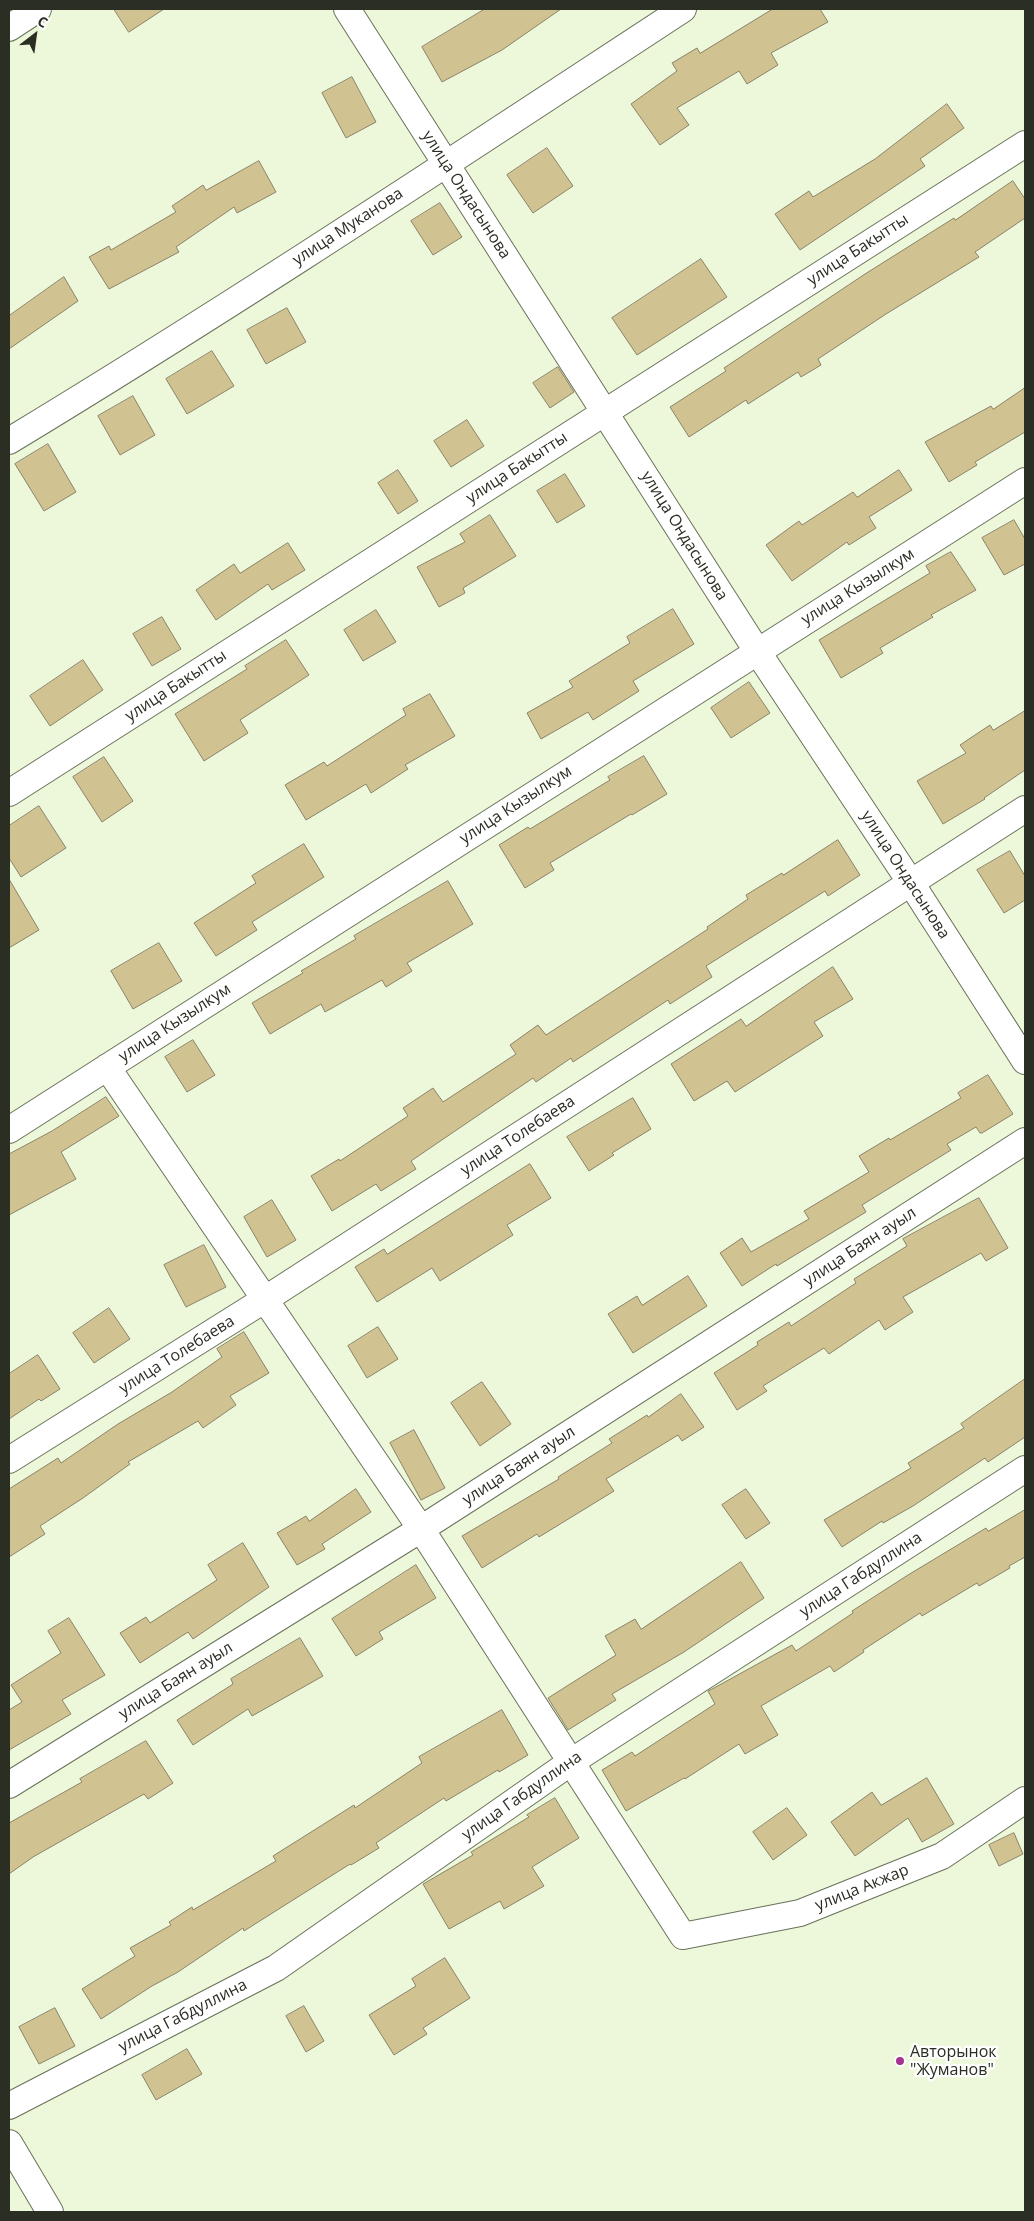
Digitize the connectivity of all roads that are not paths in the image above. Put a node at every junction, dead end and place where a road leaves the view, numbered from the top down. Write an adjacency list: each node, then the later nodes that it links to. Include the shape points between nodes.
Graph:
1 (38, 9): 4 (street)
2 (347, 9): 6 (street, улица Ондасынова)
3 (683, 9): 6 (street, улица Муканова)
4 (9, 28)
5 (1025, 144): 7 (street, улица Бакытты)
6 (447, 164): 7 (street, улица Ондасынова); 8 (street, улица Муканова)
7 (605, 412): 10 (street, улица Ондасынова); 11 (street, улица Бакытты)
8 (9, 441)
9 (1025, 481): 10 (street, улица Кызылкум)
10 (757, 650): 13 (street, улица Ондасынова); 15 (street, улица Кызылкум)
11 (9, 793)
12 (1025, 809): 13 (street, улица Толебаева)
13 (911, 883): 14 (street, улица Ондасынова); 18 (street, улица Толебаева)
14 (1025, 1061)
15 (107, 1067): 16 (street, улица Кызылкум); 18 (street)
16 (9, 1130)
17 (1025, 1141): 21 (street, улица Баян ауыл)
18 (264, 1300): 19 (street, улица Толебаева); 21 (street)
19 (9, 1460)
20 (1025, 1469): 22 (street, улица Габдуллина)
21 (420, 1529): 22 (street); 23 (street, улица Баян ауыл)
22 (571, 1762): 24 (street, улица Акжар, via 683,1936 800,1913 942,1856); 25 (street, улица Габдуллина, via 276,1968)
23 (9, 1785)
24 (1025, 1800)
25 (9, 2106)
26 (9, 2143): 27 (street)
27 (50, 2212)

